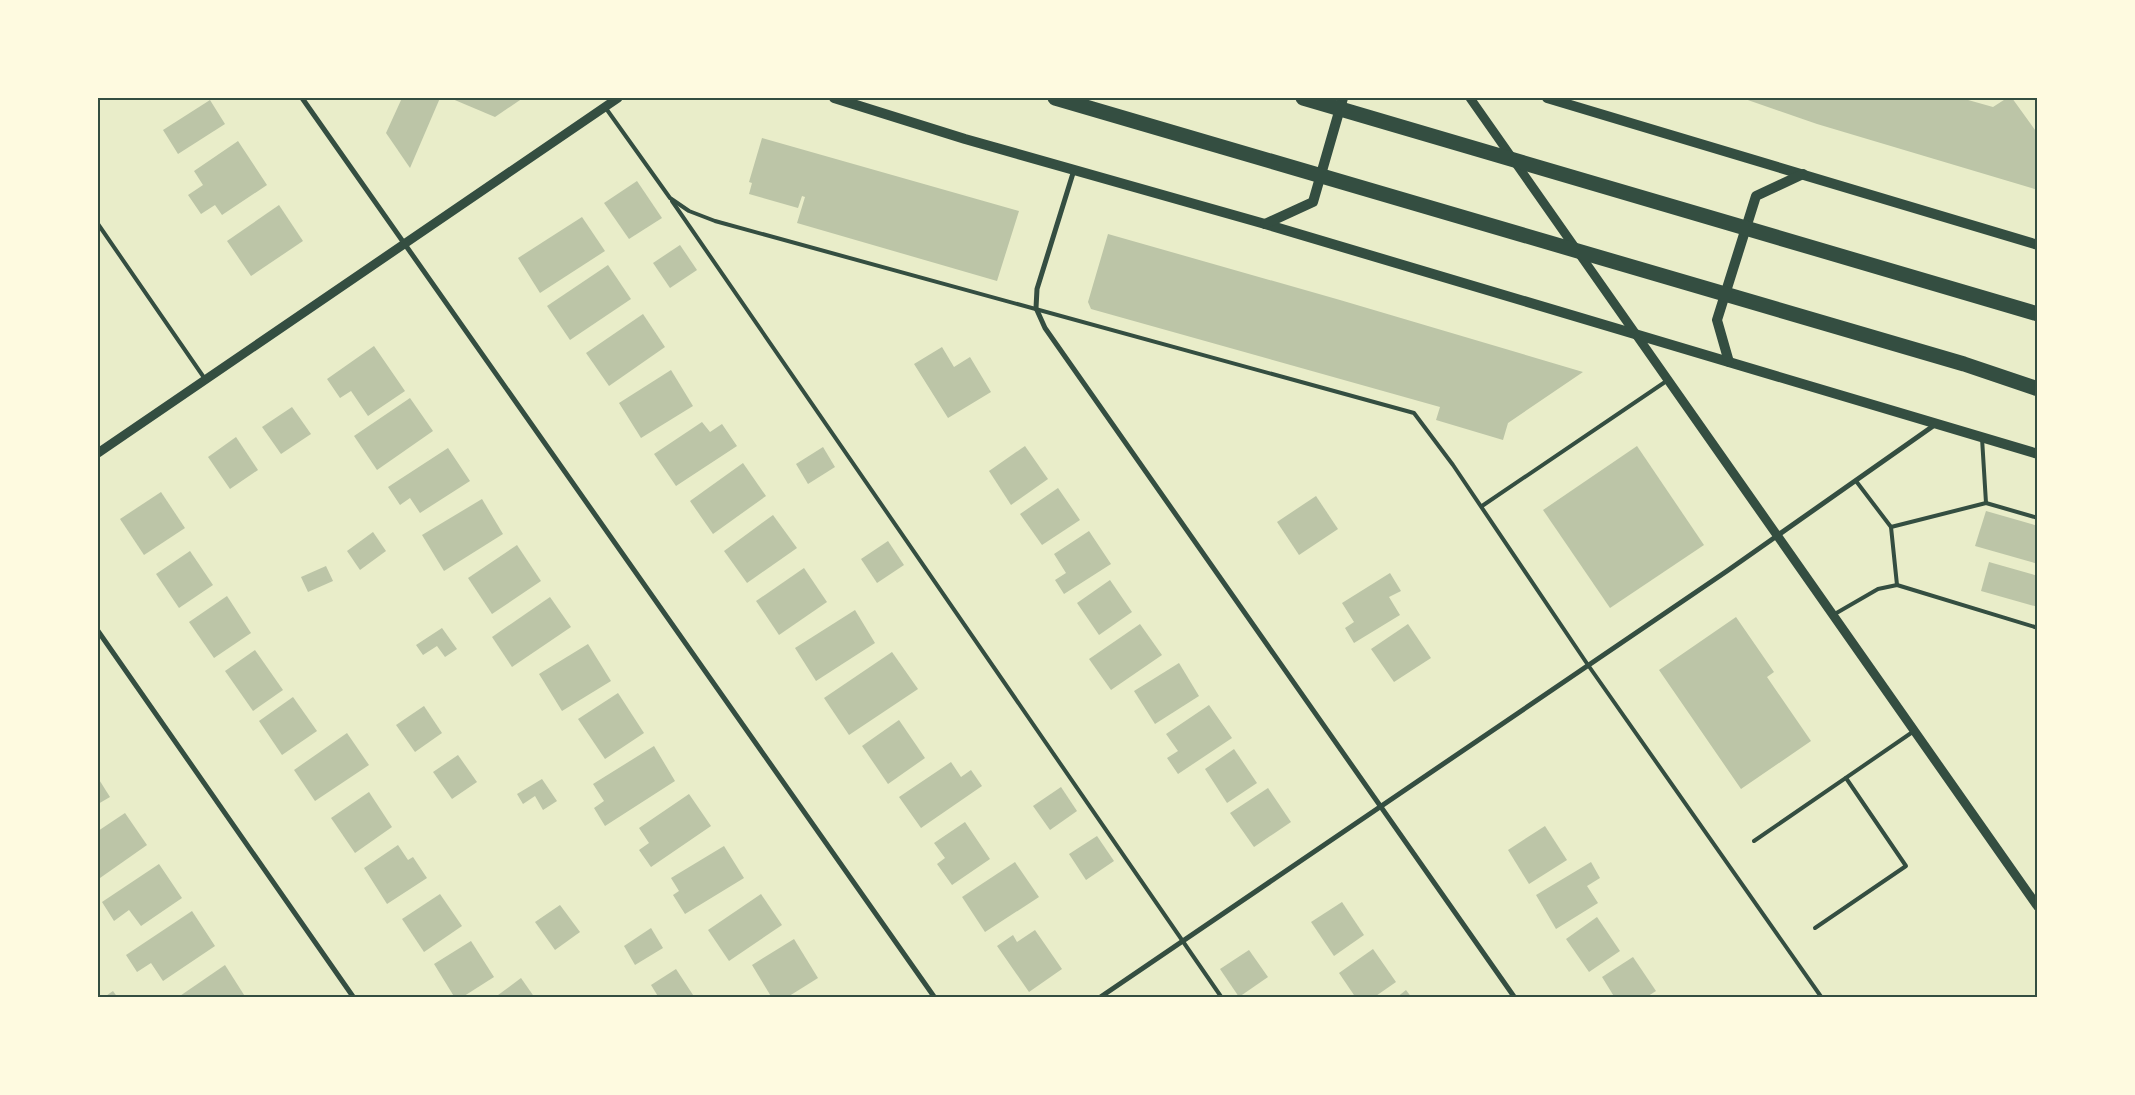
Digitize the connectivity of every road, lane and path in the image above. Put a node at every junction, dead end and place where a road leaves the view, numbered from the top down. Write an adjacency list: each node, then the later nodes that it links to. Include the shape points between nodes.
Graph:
1 (302, 98): 15 (street)
2 (618, 98): 9 (street)
3 (834, 98): 10 (main road)
4 (1055, 98): 23 (highway, via 1954,361)
5 (1303, 98): 18 (highway)
6 (1343, 98): 14 (main road, via 1313,202)
7 (1470, 98): 19 (street)
8 (1547, 98): 11 (main road)
9 (605, 107): 12 (lane); 15 (street)
10 (1074, 170): 14 (main road); 17 (street, via 1037,289)
11 (1803, 174): 16 (main road); 20 (main road, via 1756,196 1717,320)
12 (670, 198): 17 (lane, via 688,211 715,221); 45 (lane)
13 (98, 224): 21 (lane)
14 (1266, 224): 19 (main road)
15 (406, 242): 21 (street); 47 (street)
16 (2038, 245)
17 (1036, 308): 30 (lane, via 1414,413); 41 (street, via 1046,328)
18 (2038, 314)
19 (1636, 334): 20 (main road); 22 (street)
20 (1730, 362): 24 (main road)
21 (205, 379): 26 (street)
22 (1668, 380): 30 (lane); 33 (street)
23 (2038, 389)
24 (1937, 424): 25 (main road); 28 (street)
25 (1982, 438): 27 (main road); 29 (lane)
26 (98, 453)
27 (2038, 454)
28 (1856, 481): 32 (lane); 33 (street)
29 (1986, 503): 31 (lane); 32 (lane)
30 (1482, 506): 38 (lane)
31 (2038, 518)
32 (1891, 527): 34 (lane)
33 (1777, 536): 35 (street); 38 (street)
34 (1897, 585): 35 (lane, via 1878,589); 36 (lane)
35 (1833, 615): 39 (street)
36 (2038, 628)
37 (98, 631): 46 (street)
38 (1588, 665): 41 (street); 51 (lane)
39 (1914, 731): 40 (lane); 43 (street)
40 (1846, 778): 42 (lane); 44 (lane, via 1906,866)
41 (1381, 807): 45 (street); 50 (street)
42 (1754, 841)
43 (2038, 907)
44 (1815, 928)
45 (1182, 941): 48 (street); 49 (lane)
46 (354, 998)
47 (935, 998)
48 (1099, 998)
49 (1222, 998)
50 (1515, 998)
51 (1822, 998)

